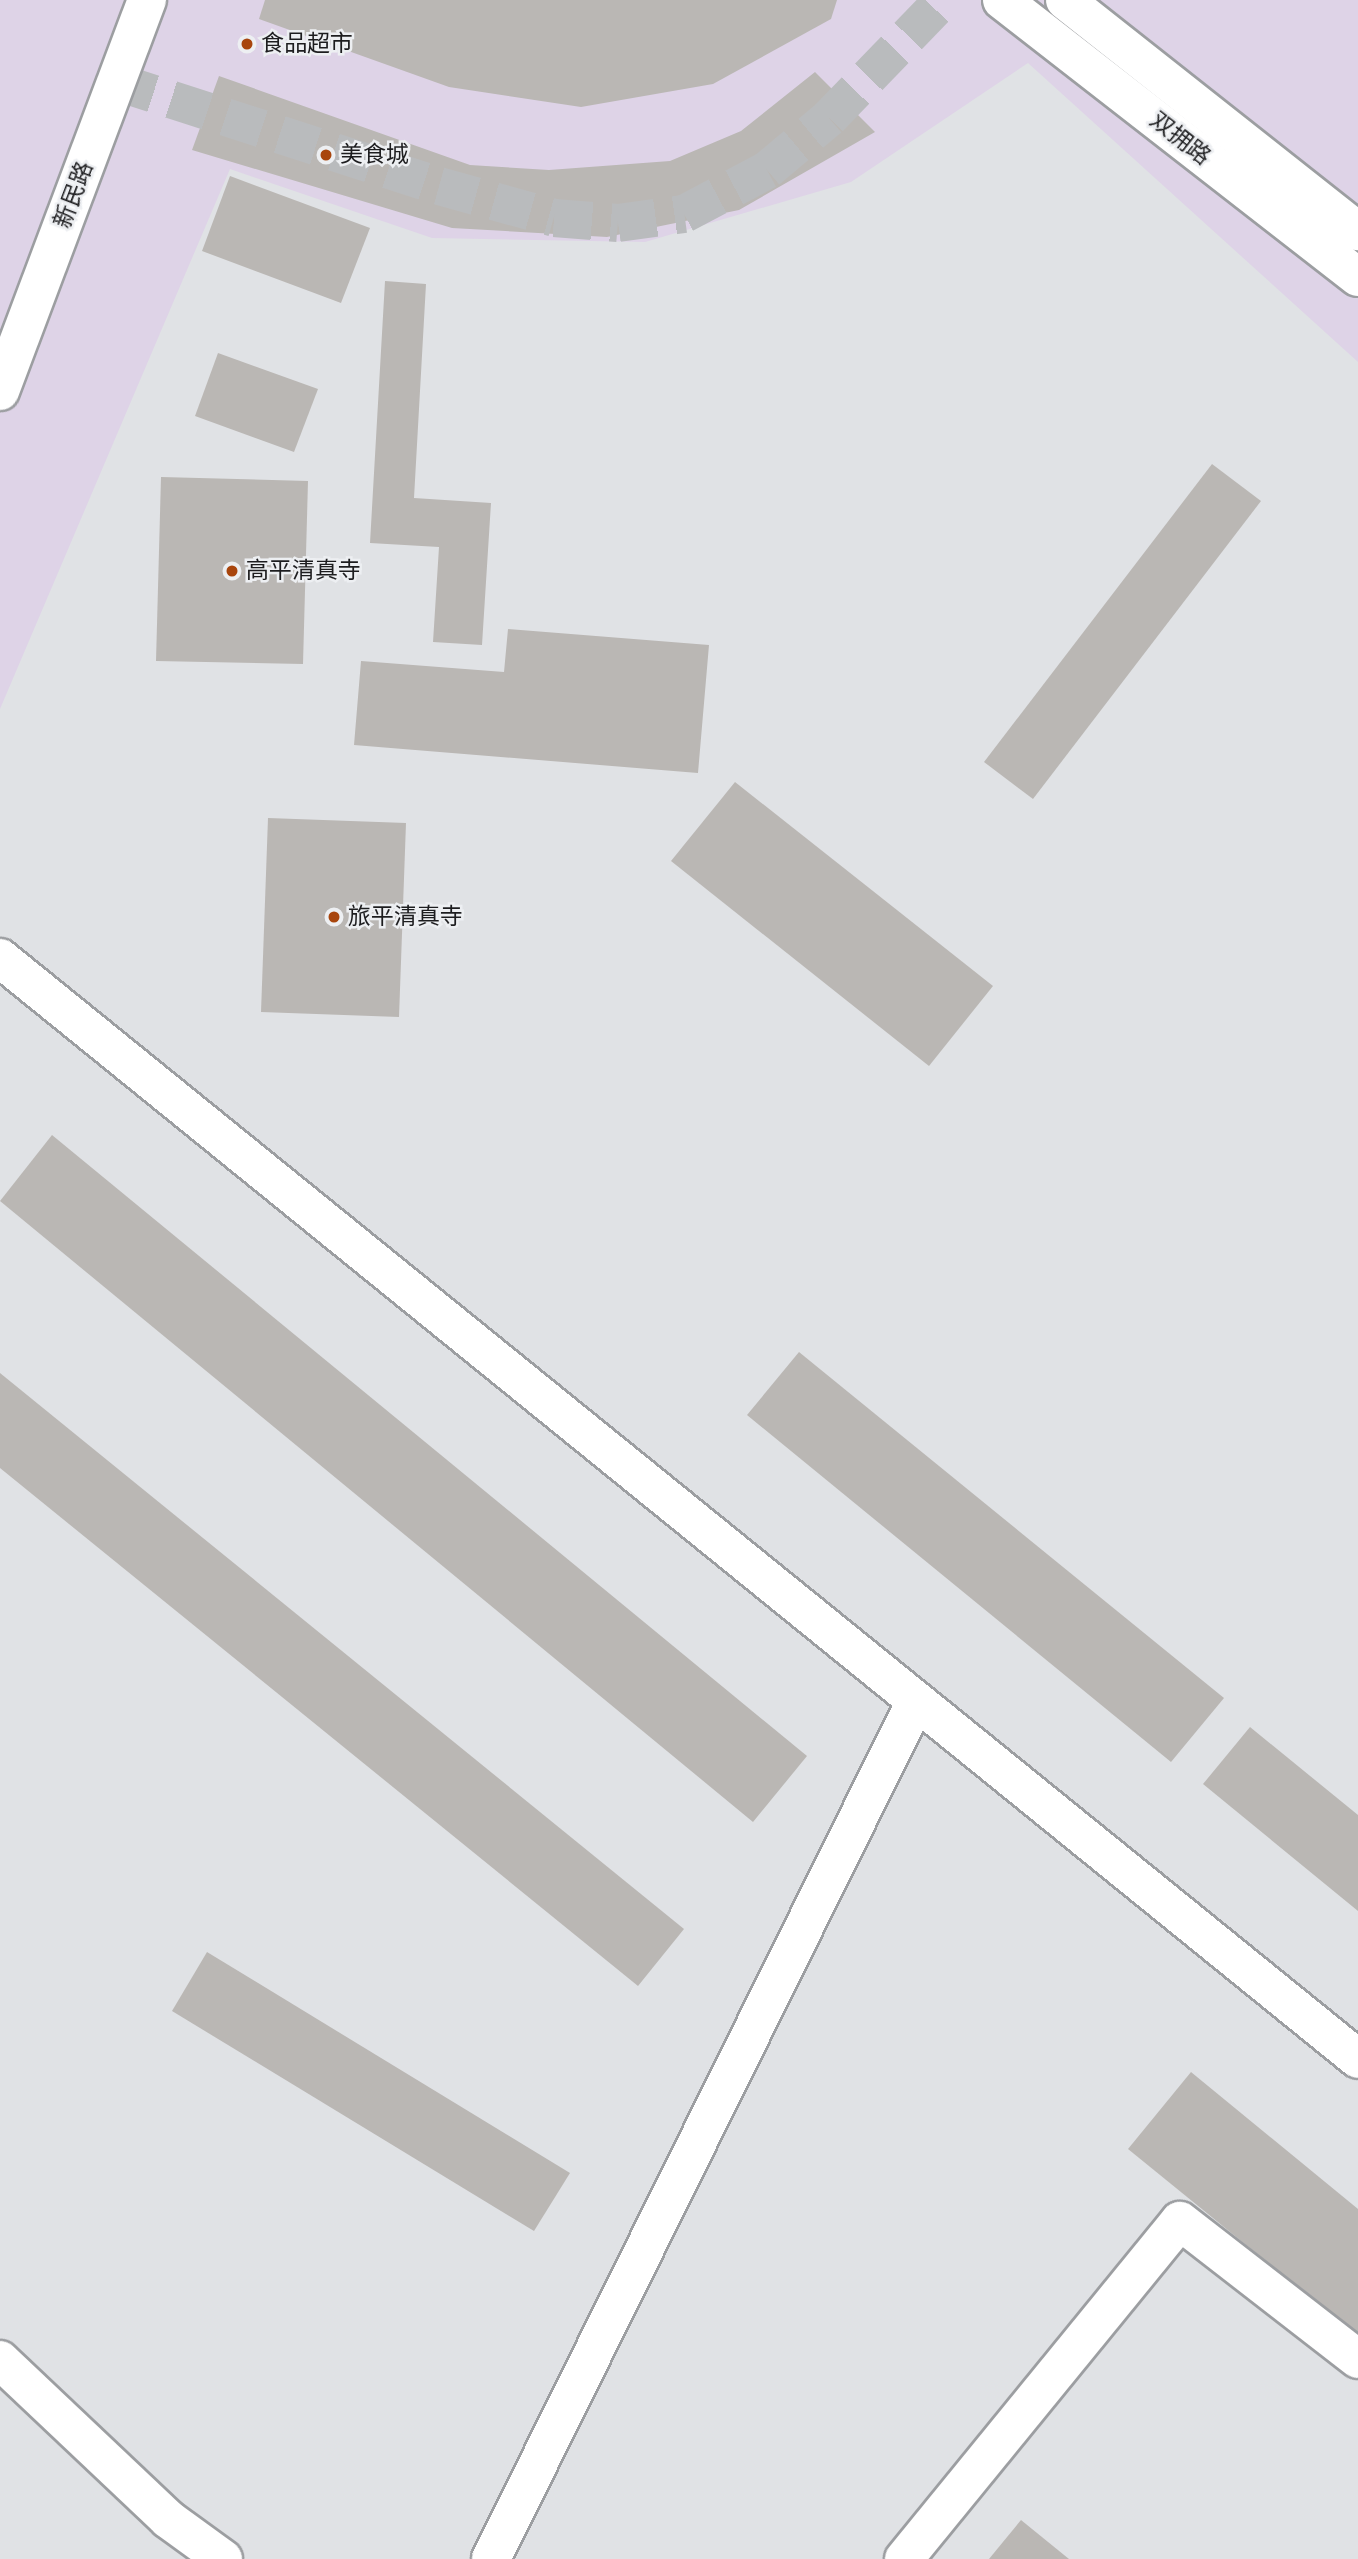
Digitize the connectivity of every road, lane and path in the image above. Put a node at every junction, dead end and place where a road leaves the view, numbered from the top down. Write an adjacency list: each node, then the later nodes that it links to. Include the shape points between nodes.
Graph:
1 (147, 0): 6 (street, 新民路)
2 (1002, 0): 5 (street, 双拥路)
3 (1065, 0): 4 (street, 双拥路)
4 (1358, 231)
5 (1358, 277)
6 (0, 391)
7 (0, 958): 8 (street)
8 (916, 1701): 9 (street); 13 (street)
9 (1358, 2059)
10 (1358, 2359): 14 (street, via 1180,2221)
11 (0, 2360): 12 (street, via 168,2519)
12 (223, 2559)
13 (491, 2559)
14 (904, 2559)

